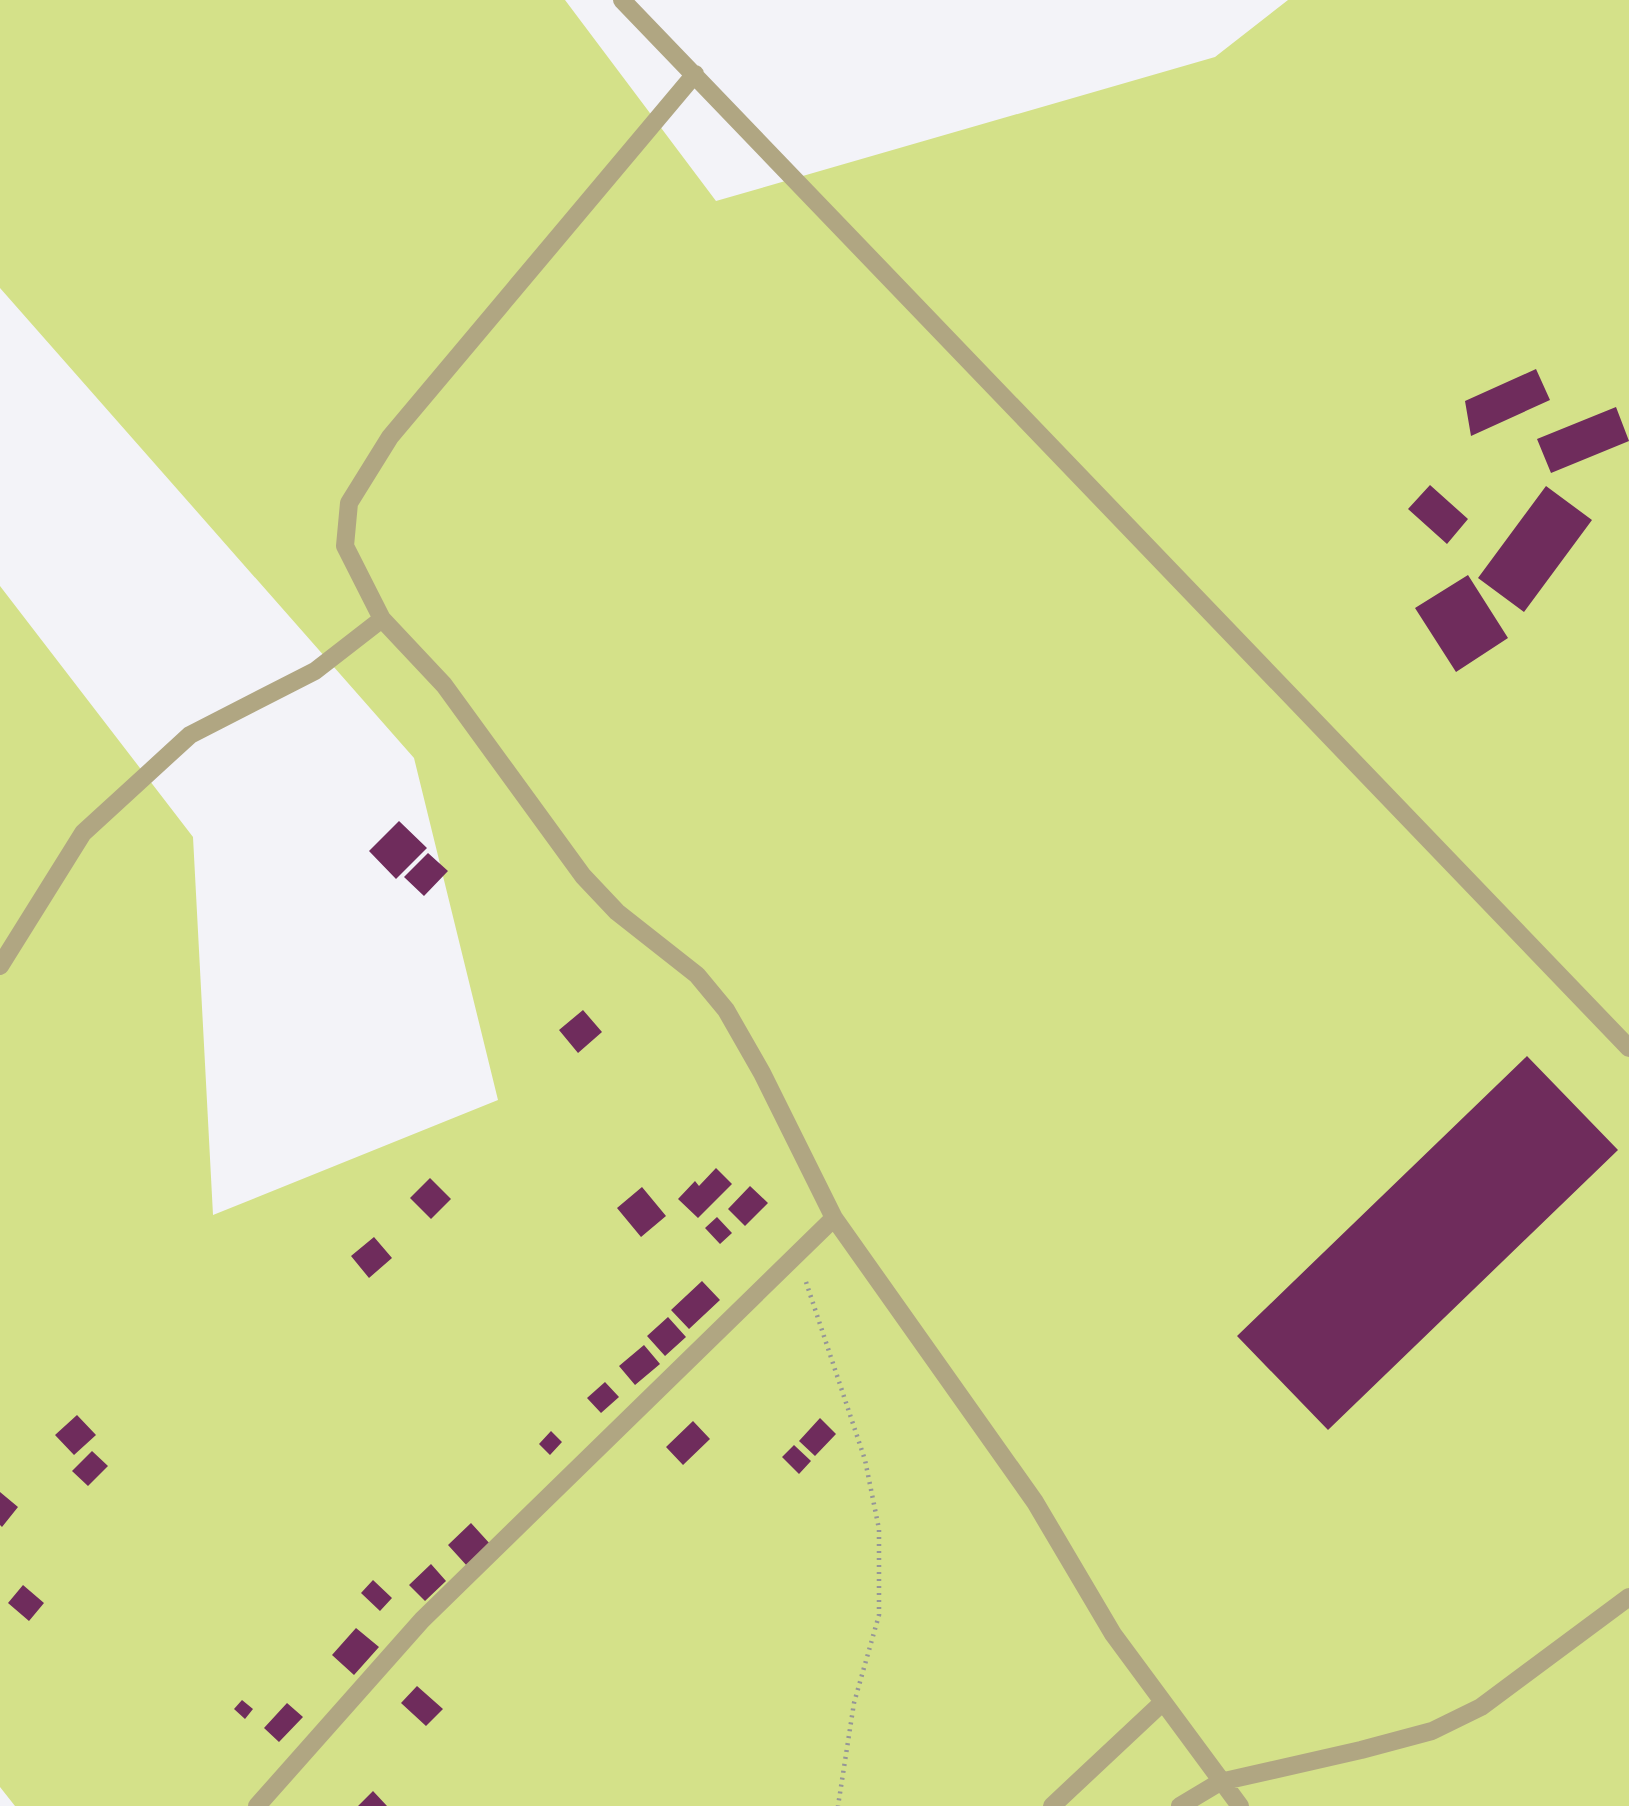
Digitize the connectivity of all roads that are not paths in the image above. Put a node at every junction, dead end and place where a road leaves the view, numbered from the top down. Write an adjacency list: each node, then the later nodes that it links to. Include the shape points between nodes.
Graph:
1 (622, 0): 2 (street)
2 (695, 75): 3 (street, via 390,438 349,503 345,546); 5 (street)
3 (382, 619): 4 (street, via 316,671 190,735 83,833); 6 (street, via 444,685 583,876 617,912 697,975 726,1010)
4 (0, 966)
5 (1629, 1048)
6 (834, 1218): 8 (street, via 1035,1502 1113,1634); 10 (street, via 422,1620)
7 (1629, 1597): 9 (street, via 1481,1707 1432,1731)
8 (1163, 1702): 9 (street); 11 (street)
9 (1220, 1782): 12 (street); 13 (street)
10 (257, 1806)
11 (1052, 1806)
12 (1180, 1806)
13 (1240, 1806)

